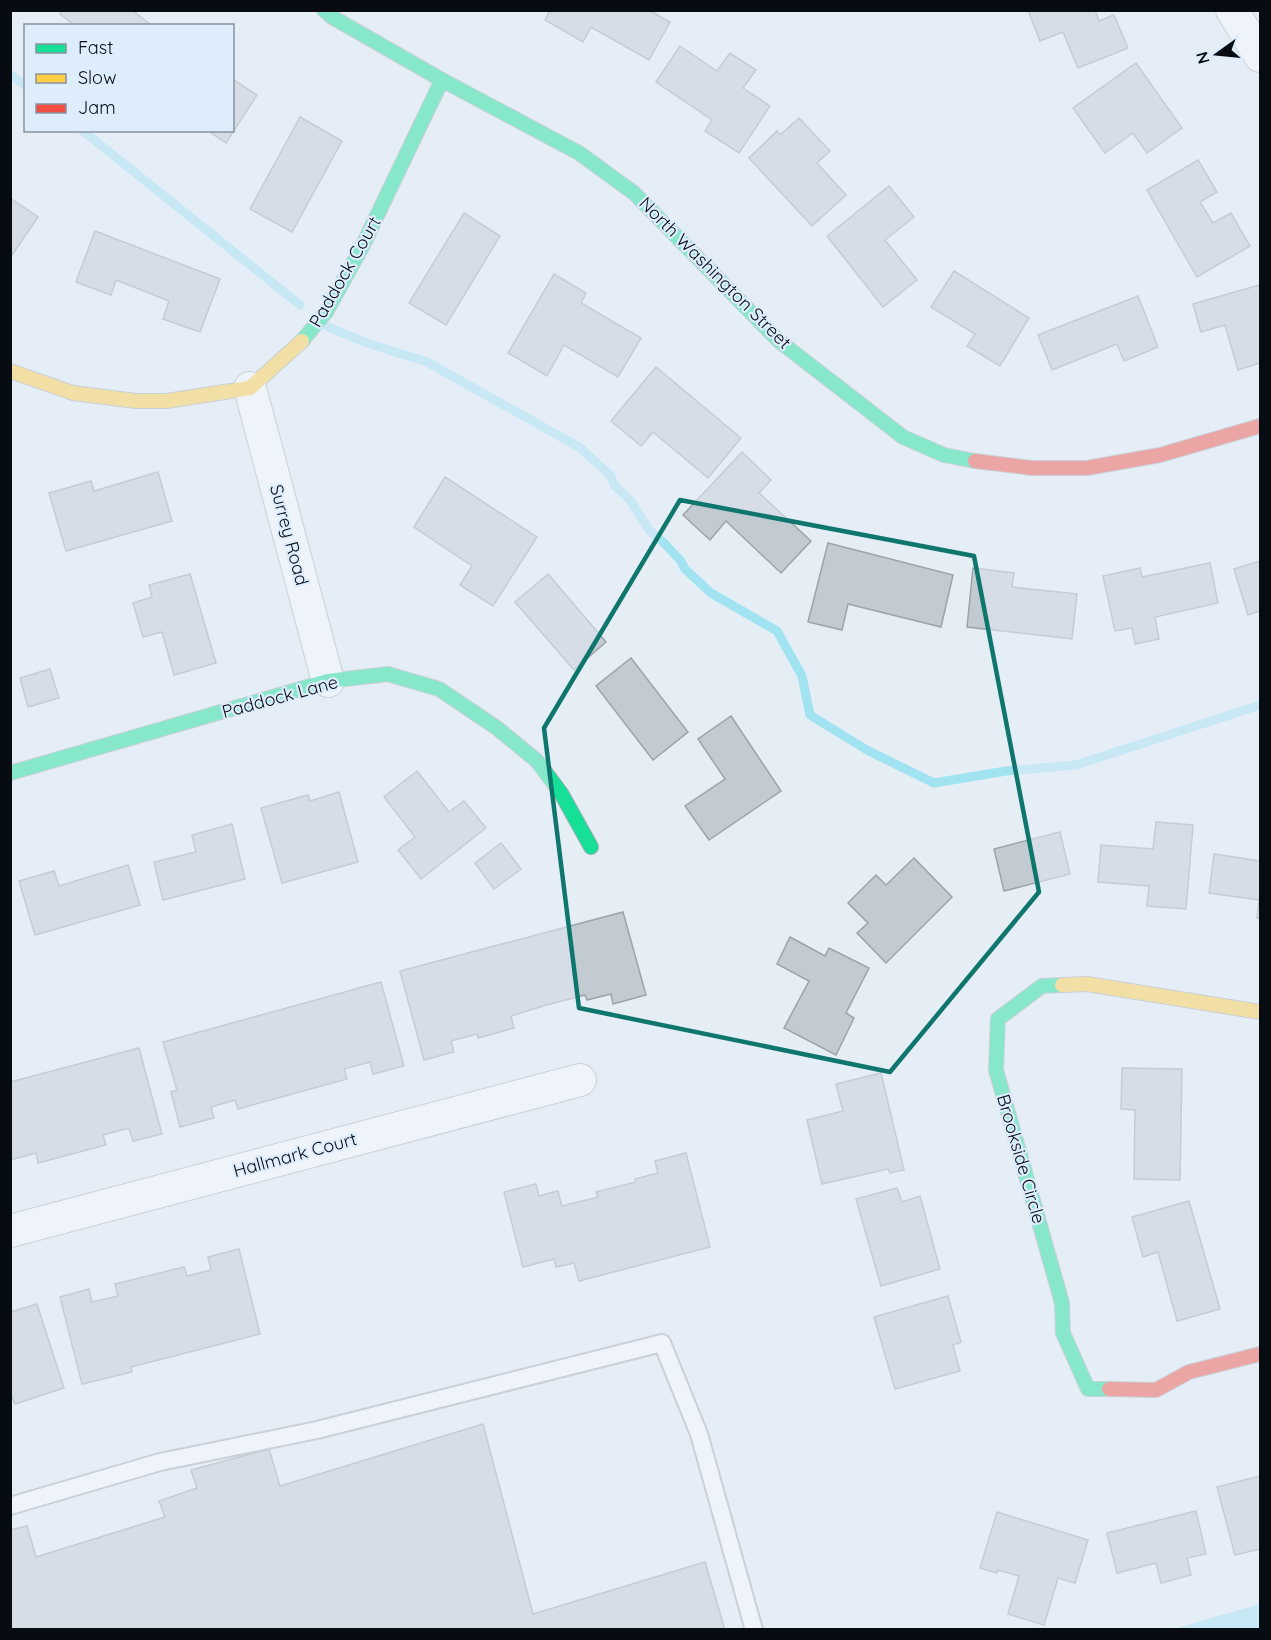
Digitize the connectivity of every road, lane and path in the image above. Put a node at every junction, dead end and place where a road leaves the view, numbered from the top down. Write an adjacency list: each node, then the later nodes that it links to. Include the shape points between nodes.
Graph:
1 (324, 10): 4 (street, North Washington Street)
2 (1232, 10): 3 (street)
3 (1260, 56)
4 (442, 80): 6 (street, Paddock Court, via 362,248 326,312 309,335); 7 (street, North Washington Street, via 579,153 634,193 779,341 903,436 944,455 1005,466 1087,468 1160,455)
5 (10, 372): 6 (street, via 73,393 136,401 167,401)
6 (250, 388): 8 (street, Surrey Road)
7 (1260, 426)
8 (328, 681): 9 (street, Paddock Lane); 10 (street, Paddock Lane, via 387,674 440,688 537,760)
9 (10, 773)
10 (591, 847)
11 (1260, 1012): 14 (street, Brookside Circle, via 1087,984 1042,986 998,1019 996,1070 1062,1303 1064,1333 1088,1389 1156,1390 1189,1372)
12 (580, 1080): 13 (street, Hallmark Court)
13 (10, 1231)
14 (1260, 1354)
15 (10, 1506): 16 (lane, via 160,1462 317,1430 662,1342 699,1434)
16 (754, 1629)

